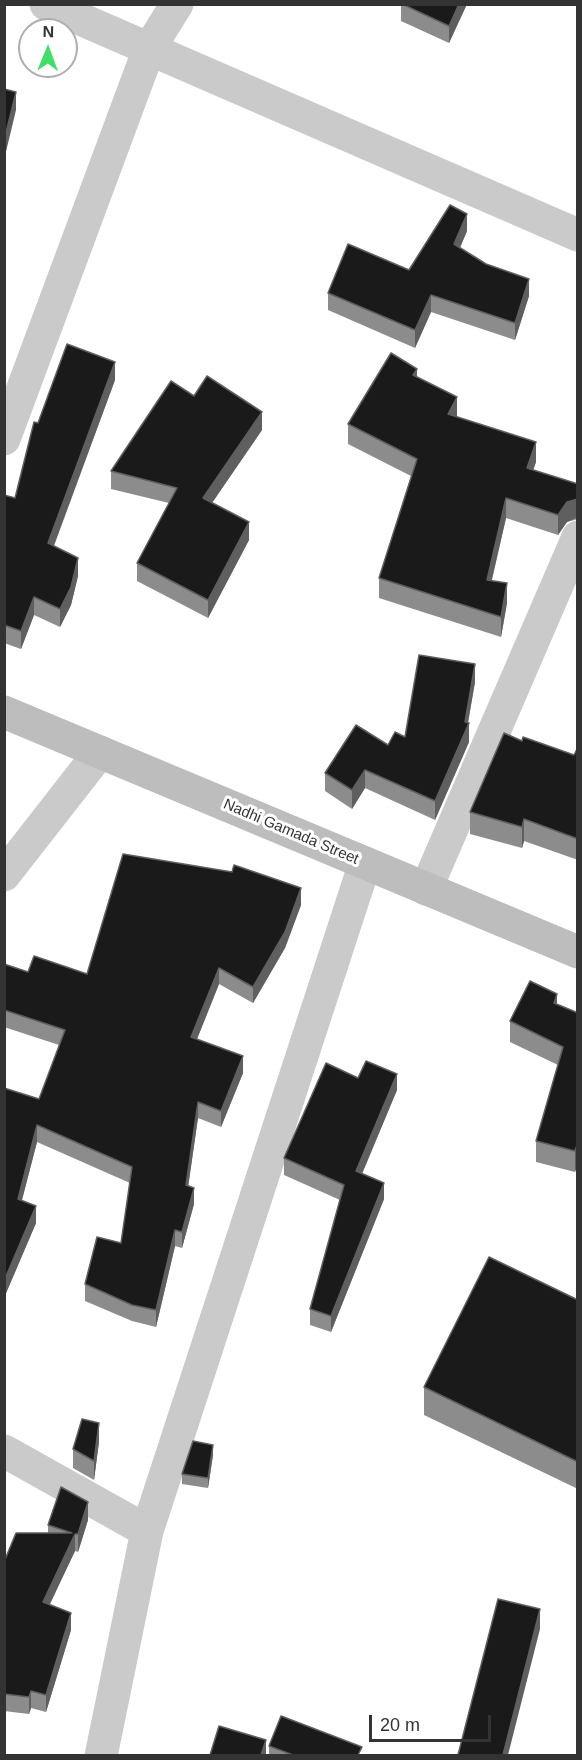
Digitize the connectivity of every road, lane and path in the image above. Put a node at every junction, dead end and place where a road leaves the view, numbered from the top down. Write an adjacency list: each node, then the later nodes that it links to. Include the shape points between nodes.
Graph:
1 (46, 4): 3 (street)
2 (177, 4): 3 (street)
3 (149, 49): 4 (street); 5 (street)
4 (578, 235)
5 (4, 439)
6 (578, 537): 11 (street)
7 (4, 712): 8 (street, Nadhi Gamada Street)
8 (100, 752): 9 (street, Nadhi Gamada Street); 10 (street)
9 (365, 863): 11 (street, Nadhi Gamada Street); 14 (street)
10 (4, 875)
11 (426, 889): 12 (street, Nadhi Gamada Street)
12 (578, 952)
13 (4, 1451): 14 (street)
14 (147, 1531): 15 (street)
15 (101, 1755)

